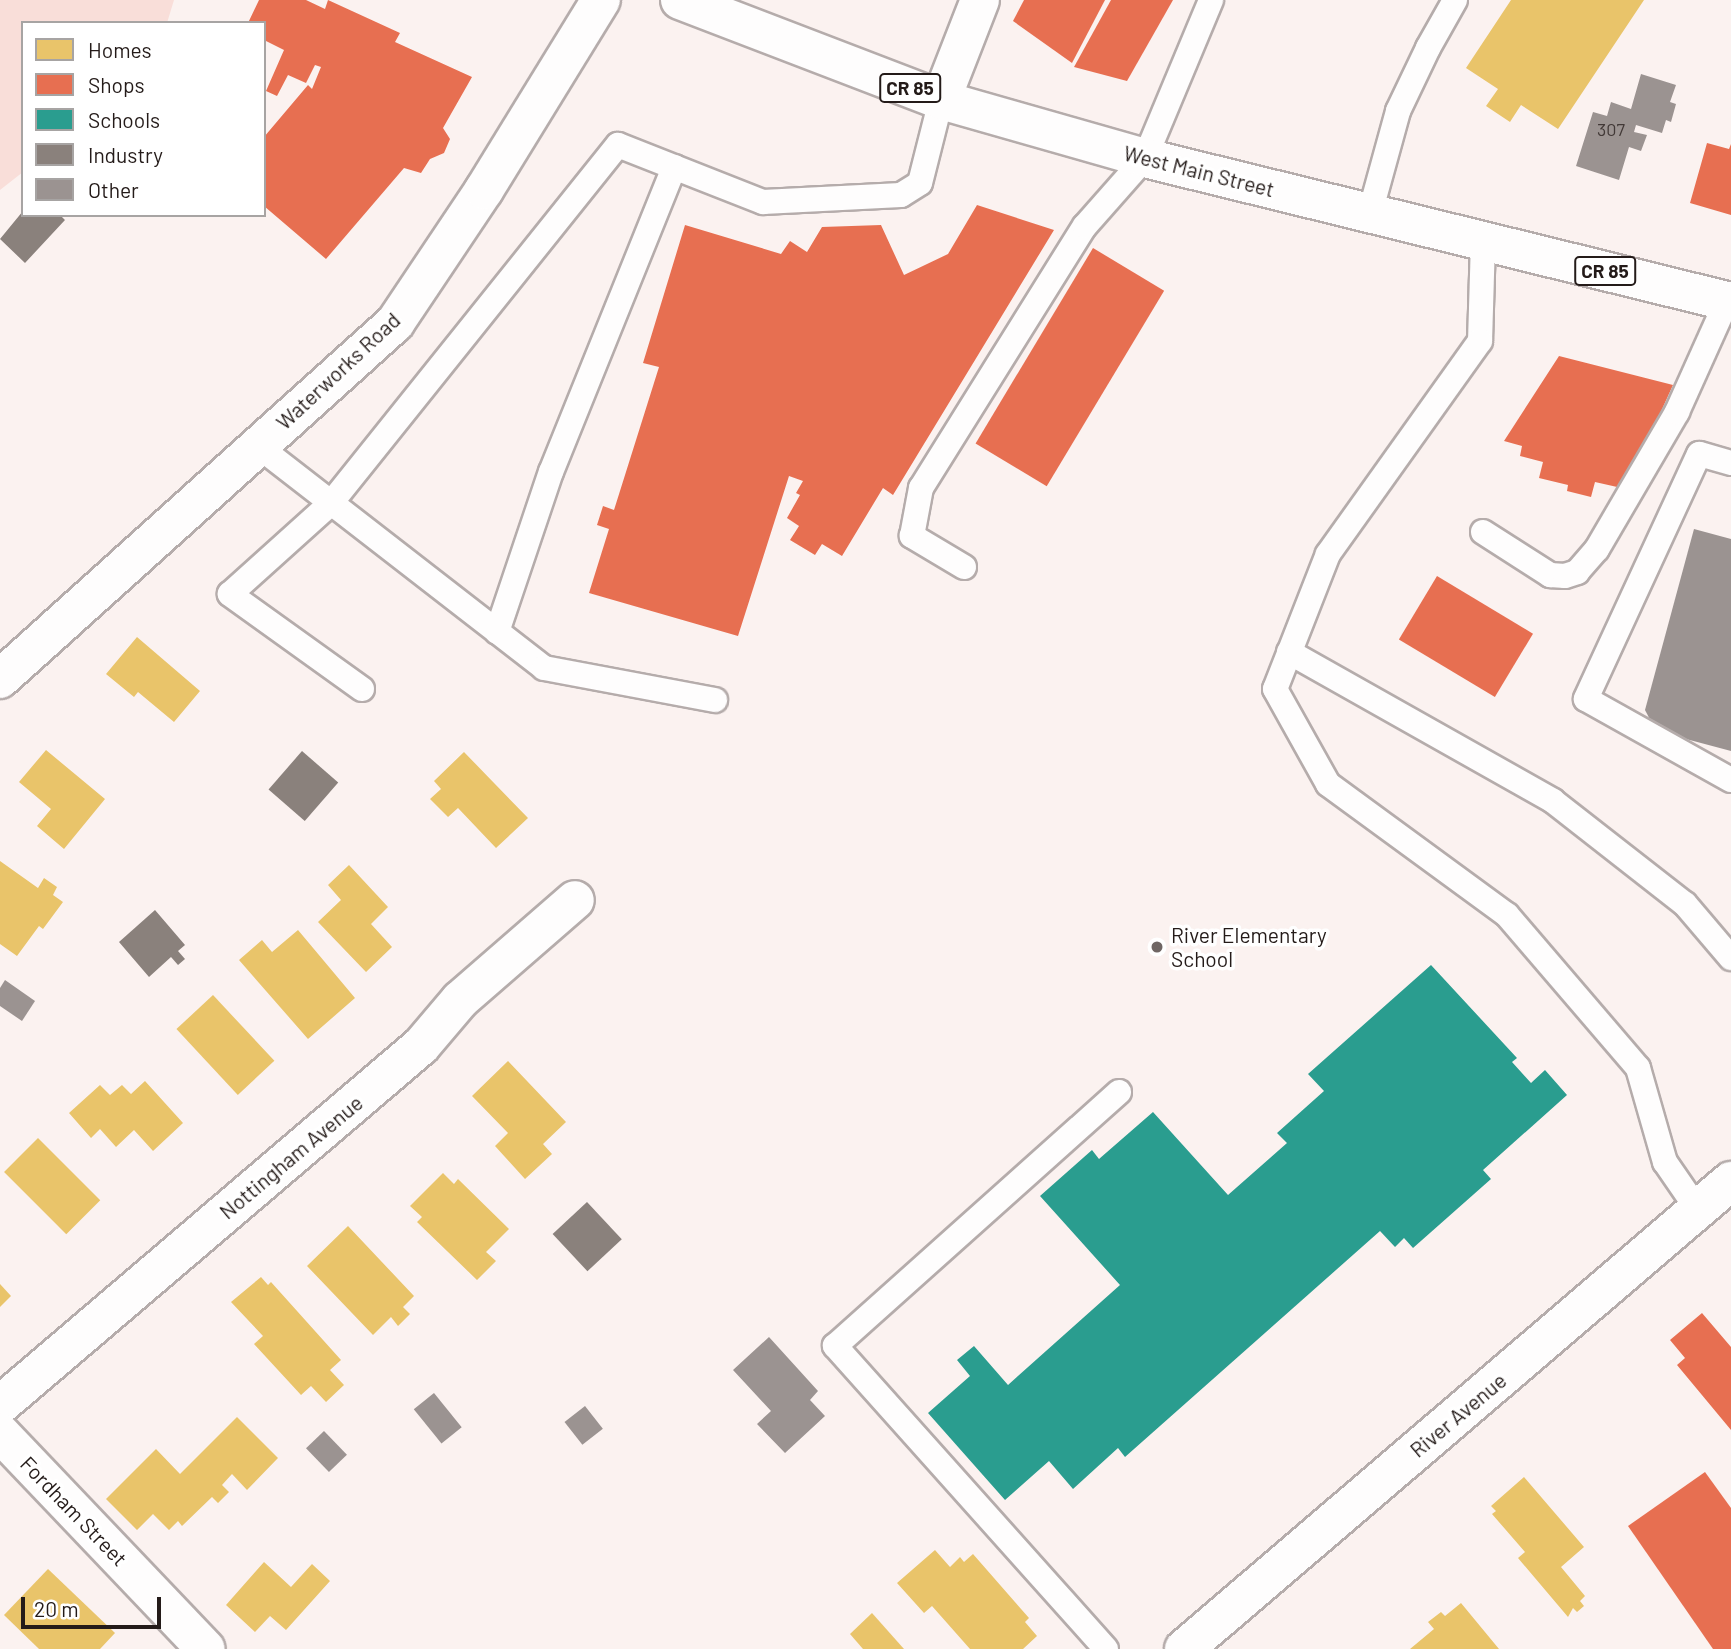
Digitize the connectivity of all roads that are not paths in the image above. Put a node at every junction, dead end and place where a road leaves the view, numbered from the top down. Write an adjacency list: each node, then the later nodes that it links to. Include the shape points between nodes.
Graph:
1 (601, 0): 12 (street, Waterworks Road, via 484,190 395,323)
2 (680, 0): 6 (street, West Main Street / CR 85)
3 (980, 0): 6 (street)
4 (1211, 0): 7 (lane)
5 (1455, 0): 9 (lane, via 1398,110)
6 (941, 100): 7 (street, West Main Street / CR 85); 8 (lane, via 920,183 901,195 763,202)
7 (1145, 158): 9 (street, West Main Street / CR 85); 16 (lane, via 1085,226 921,488 912,536)
8 (674, 167): 14 (lane, via 618,145); 17 (lane, via 551,472)
9 (1370, 213): 10 (street, West Main Street / CR 85)
10 (1483, 241): 11 (street, West Main Street / CR 85); 18 (lane, via 1480,341 1328,554)
11 (1729, 302): 15 (lane, via 1677,412 1597,550 1577,572 1550,575)
12 (258, 446): 14 (lane); 19 (street, Waterworks Road)
13 (1731, 463): 22 (lane, via 1699,454 1586,699)
14 (331, 503): 17 (lane); 20 (lane, via 230,594)
15 (1483, 532)
16 (964, 567)
17 (497, 632): 21 (lane, via 544,668)
18 (1289, 652): 24 (lane, via 1553,801 1685,904); 27 (lane, via 1275,689 1328,783 1507,915 1638,1068 1665,1162)
19 (0, 679)
20 (362, 689)
21 (715, 700)
22 (1731, 780)
23 (575, 900): 28 (street, Nottingham Avenue, via 460,1000 421,1046)
24 (1731, 958)
25 (1119, 1092): 31 (lane, via 835,1346)
26 (1731, 1181): 27 (street, River Avenue)
27 (1698, 1210): 32 (street, River Avenue)
28 (0, 1405)
29 (0, 1433): 30 (street, Fordham Street)
30 (206, 1649)
31 (1106, 1649)
32 (1185, 1649)

